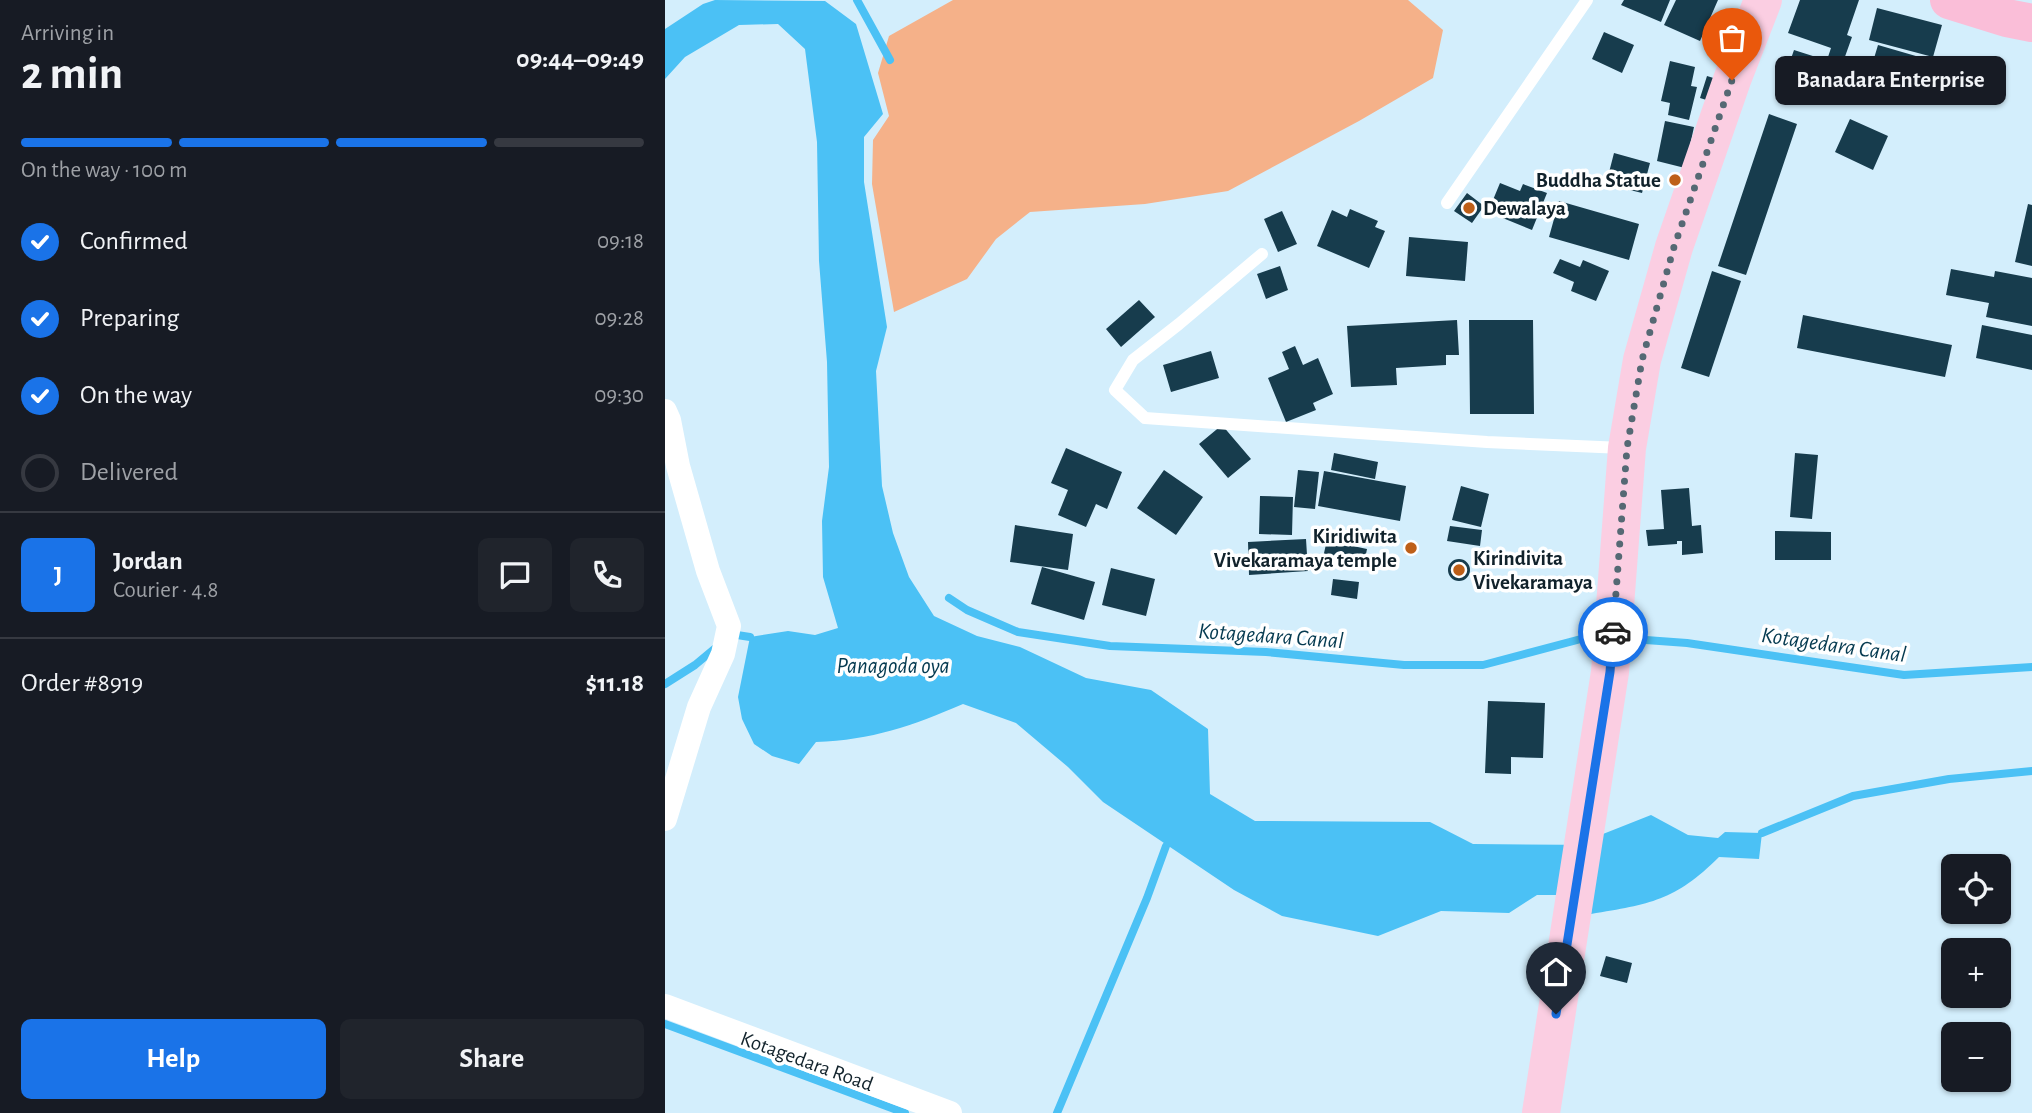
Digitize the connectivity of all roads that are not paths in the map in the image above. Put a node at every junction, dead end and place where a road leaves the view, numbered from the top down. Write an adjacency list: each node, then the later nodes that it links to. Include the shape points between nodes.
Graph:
1 (1587, 0): 5 (lane)
2 (1763, 0): 8 (main road, via 1674,247 1642,360)
3 (1949, 0): 4 (highway)
4 (2017, 17)
5 (1447, 203)
6 (1262, 254): 8 (lane, via 1133,360 1115,390 1145,418)
7 (665, 411): 9 (street, via 708,571 729,626)
8 (1627, 448): 12 (main road, via 1610,672)
9 (665, 819)
10 (665, 1006): 11 (street, Kotagedara Road)
11 (950, 1113)
12 (1541, 1113)

